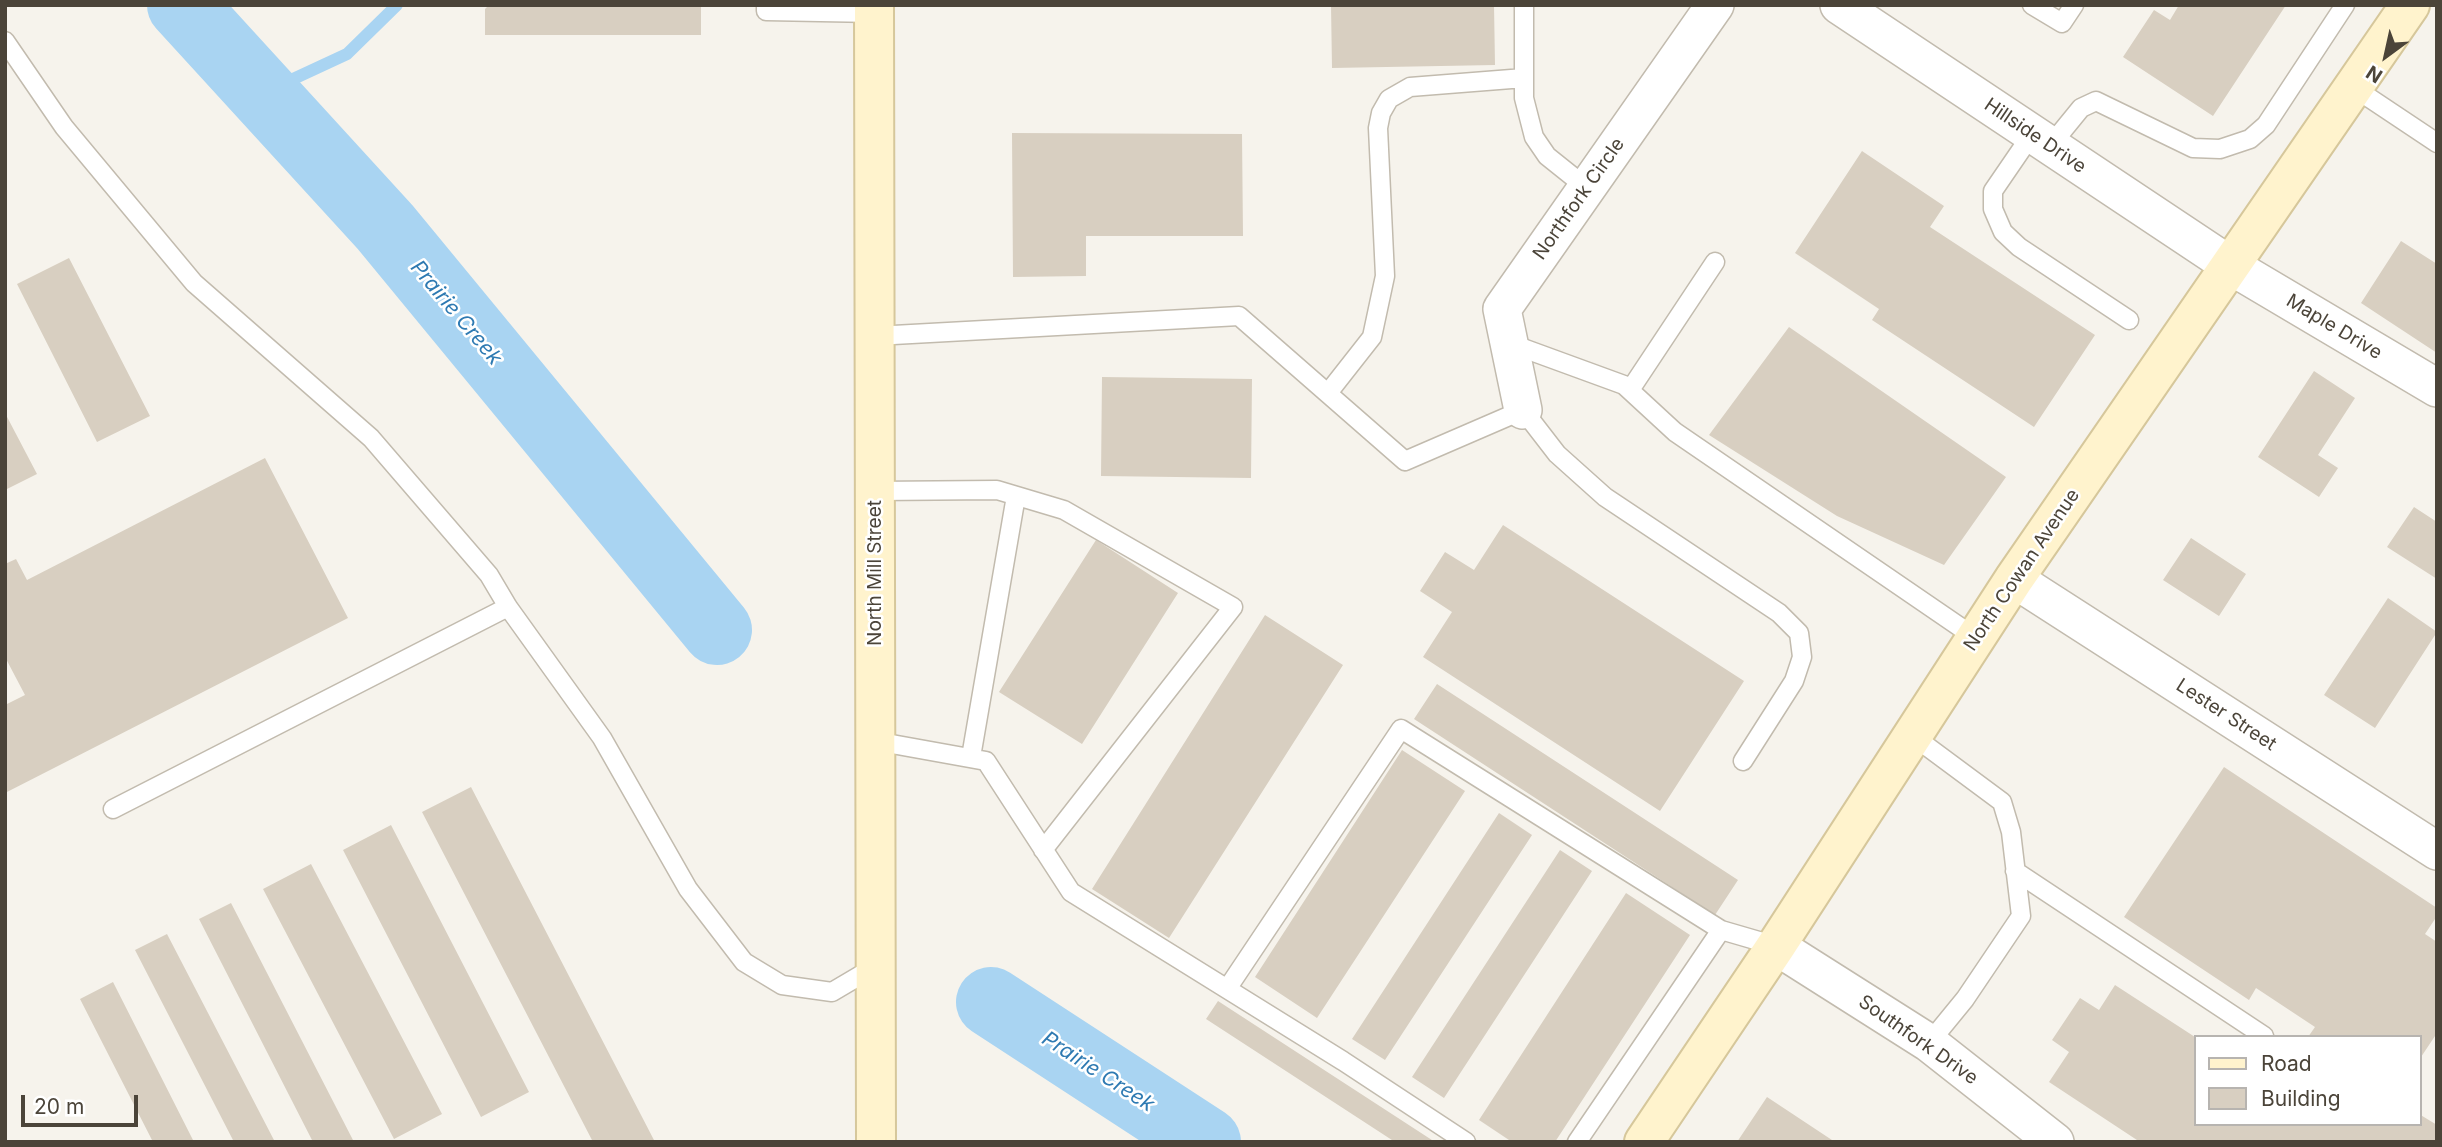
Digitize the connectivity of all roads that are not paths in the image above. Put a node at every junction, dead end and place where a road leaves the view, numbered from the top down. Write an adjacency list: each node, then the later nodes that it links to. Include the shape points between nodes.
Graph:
1 (766, 5): 8 (lane, via 766,11)
2 (1524, 5): 11 (lane)
3 (1715, 5): 15 (street, Northfork Circle)
4 (2032, 5): 5 (lane, via 2062,23)
5 (2074, 5)
6 (2345, 5): 13 (lane, via 2266,125 2250,139 2220,149 2193,148 2096,100)
7 (2409, 5): 12 (street, North Cowan Avenue)
8 (874, 9): 19 (street, North Mill Street)
9 (1855, 9): 13 (street, Hillside Drive)
10 (5, 41): 28 (lane, via 64,127 194,283 371,438 489,575)
11 (1524, 78): 15 (lane, via 1524,98 1535,137 1546,156); 23 (lane, via 1410,87 1389,99 1378,128 1385,276 1372,337)
12 (2353, 87): 14 (lane); 17 (street, North Cowan Avenue)
13 (2041, 140): 17 (street, Hillside Drive); 18 (lane, via 1993,191 1993,209 2003,232)
14 (2437, 143)
15 (1587, 188): 20 (street, Northfork Circle, via 1502,309)
16 (1715, 261): 22 (lane)
17 (2231, 266): 21 (street, Maple Drive); 27 (street, North Cowan Avenue)
18 (2129, 320)
19 (875, 336): 23 (lane, via 1239,316); 25 (street, North Mill Street)
20 (1509, 343): 22 (lane); 24 (street, Northfork Circle)
21 (2437, 388)
22 (1630, 390): 29 (lane, via 1675,432)
23 (1328, 393): 24 (lane, via 1405,461)
24 (1523, 410): 33 (lane, via 1557,453 1605,497 1779,613 1799,633 1802,657 1794,681)
25 (875, 491): 26 (lane, via 997,490); 31 (street, North Mill Street)
26 (1016, 496): 32 (lane); 35 (lane, via 1064,510 1233,607)
27 (2014, 579): 29 (street, North Cowan Avenue); 36 (street, Lester Street)
28 (508, 607): 34 (lane); 40 (lane, via 602,738 688,889 744,962 782,985 832,992)
29 (1976, 638): 30 (street, North Cowan Avenue)
30 (1913, 736): 37 (lane, via 2002,802); 39 (street, North Cowan Avenue)
31 (876, 741): 32 (lane); 40 (street, North Mill Street)
32 (971, 757): 35 (lane, via 986,761)
33 (1743, 761)
34 (113, 809)
35 (1044, 850): 41 (lane, via 1071,892)
36 (2437, 850)
37 (2015, 871): 42 (lane); 43 (lane, via 2021,916)
38 (1721, 930): 39 (lane); 41 (lane, via 1401,729); 46 (lane)
39 (1776, 946): 43 (street, Southfork Drive); 47 (street, North Cowan Avenue)
40 (876, 966): 44 (street, North Mill Street)
41 (1227, 989): 45 (lane)
42 (2261, 1035)
43 (1929, 1043): 48 (street, Southfork Drive)
44 (876, 1142)
45 (1466, 1142)
46 (1577, 1142)
47 (1644, 1142)
48 (2055, 1142)

